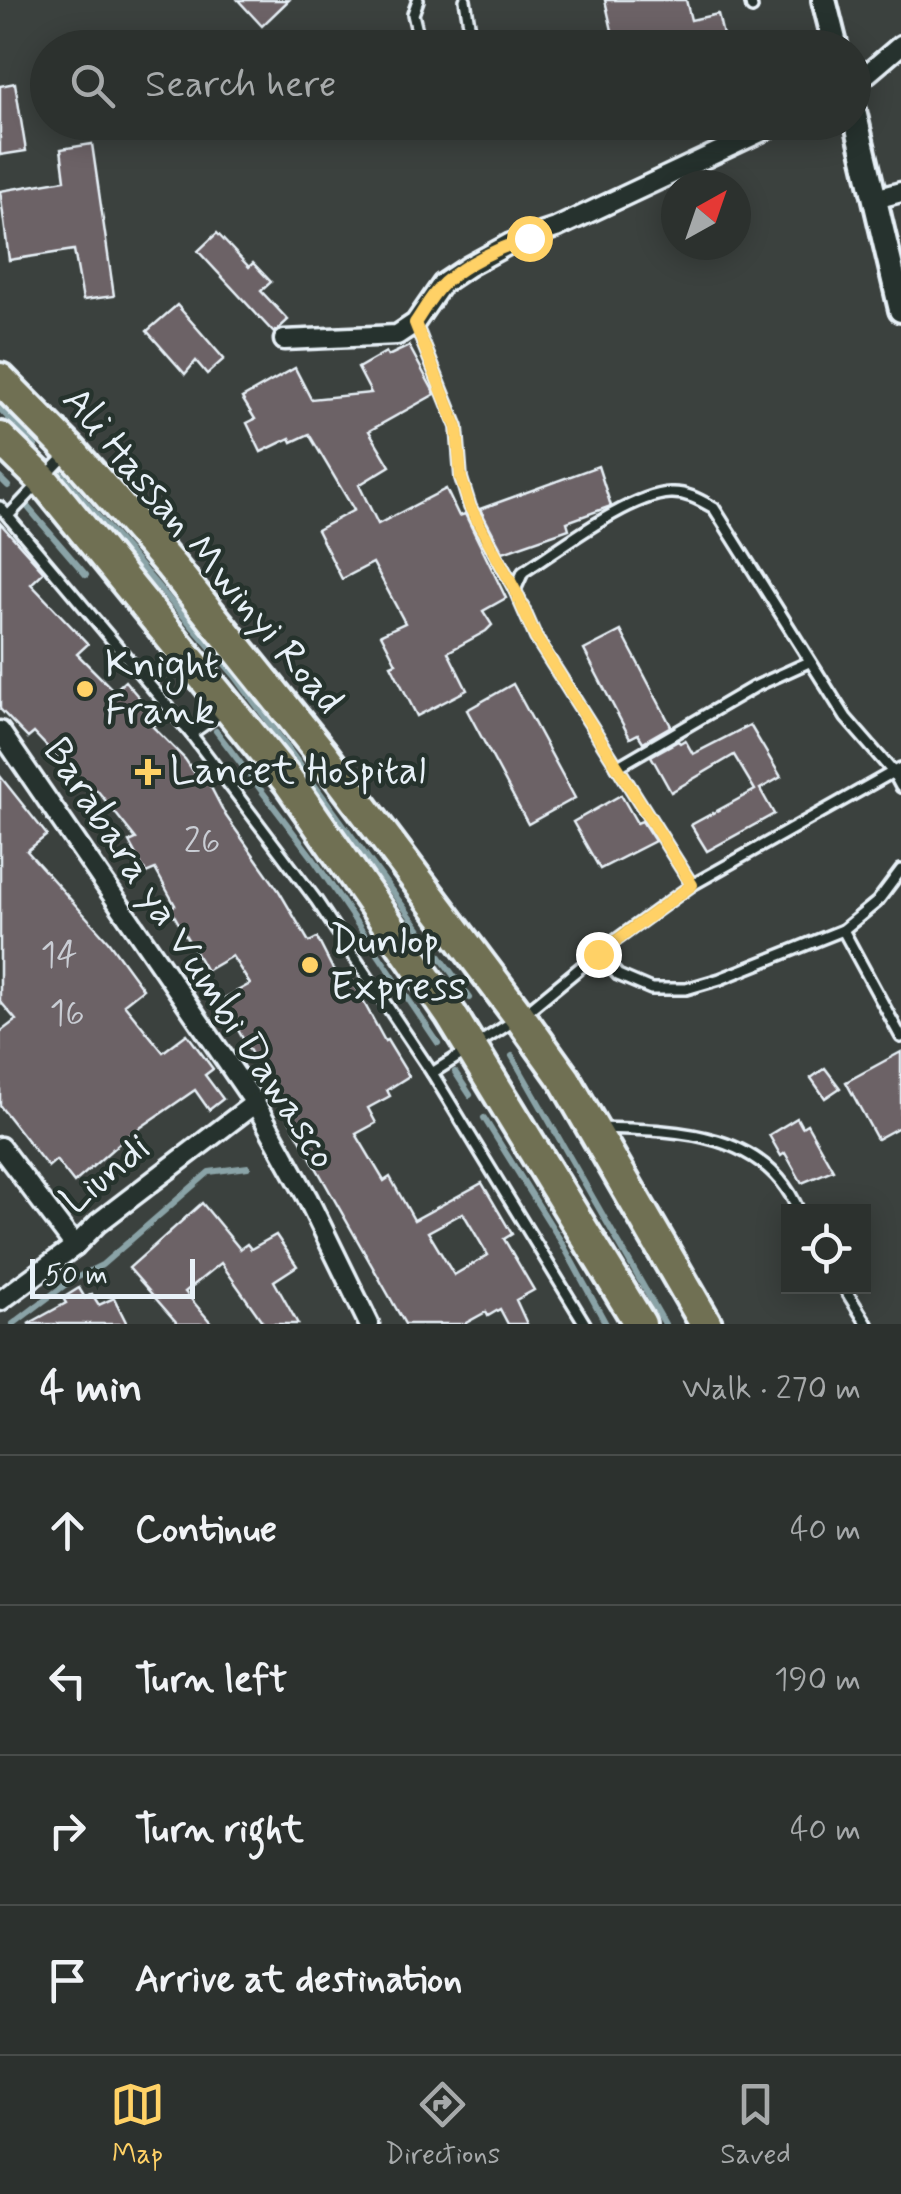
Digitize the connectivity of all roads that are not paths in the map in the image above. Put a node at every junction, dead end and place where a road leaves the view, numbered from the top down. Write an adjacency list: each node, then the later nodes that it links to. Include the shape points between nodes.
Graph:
1 (418, 0): 4 (lane)
2 (466, 0): 5 (lane)
3 (824, 0): 6 (street)
4 (417, 30)
5 (471, 30)
6 (832, 30)
7 (901, 45): 8 (street)
8 (871, 71)
9 (744, 140): 14 (street, via 469,266 442,284)
10 (861, 140): 12 (street)
11 (901, 192): 12 (street)
12 (875, 199): 13 (street)
13 (901, 310)
14 (415, 323): 15 (street, via 397,334); 21 (lane, via 457,428 470,507)
15 (284, 340)
16 (0, 379): 18 (highway, Ali Hassan Mwinyi Road)
17 (0, 438): 19 (highway, Ali Hassan Mwinyi Road)
18 (71, 450): 19 (lane); 33 (highway, Ali Hassan Mwinyi Road, via 323,755)
19 (42, 480): 20 (lane); 23 (highway, Ali Hassan Mwinyi Road)
20 (4, 512): 25 (lane)
21 (515, 590): 22 (lane, via 523,572 641,498 690,495 714,508); 26 (lane, via 536,638)
22 (809, 662): 26 (lane); 27 (lane, via 846,718)
23 (229, 706): 25 (lane); 35 (highway, Ali Hassan Mwinyi Road, via 289,782)
24 (0, 731): 37 (street, Barabara ya Vumbi Dawasco)
25 (191, 734): 36 (lane, via 316,900)
26 (617, 767): 30 (lane)
27 (897, 770): 28 (lane); 30 (lane)
28 (901, 787)
29 (901, 870): 31 (lane)
30 (692, 885): 32 (lane)
31 (843, 930): 32 (lane, via 686,989 634,982); 34 (lane)
32 (598, 954): 33 (lane)
33 (520, 1017): 35 (lane); 38 (highway, Ali Hassan Mwinyi Road)
34 (901, 1037)
35 (472, 1049): 36 (lane); 46 (highway, Ali Hassan Mwinyi Road)
36 (432, 1073): 45 (lane)
37 (255, 1103): 41 (street, Liundi); 44 (street, Barabara ya Vumbi Dawasco)
38 (593, 1128): 40 (lane, via 666,1130 743,1149 775,1173); 47 (highway, Ali Hassan Mwinyi Road)
39 (0, 1146): 41 (street)
40 (796, 1204)
41 (75, 1246): 43 (street, Liundi)
42 (848, 1294): 48 (lane)
43 (0, 1301)
44 (369, 1324)
45 (585, 1324)
46 (640, 1324)
47 (706, 1324)
48 (867, 1324)

